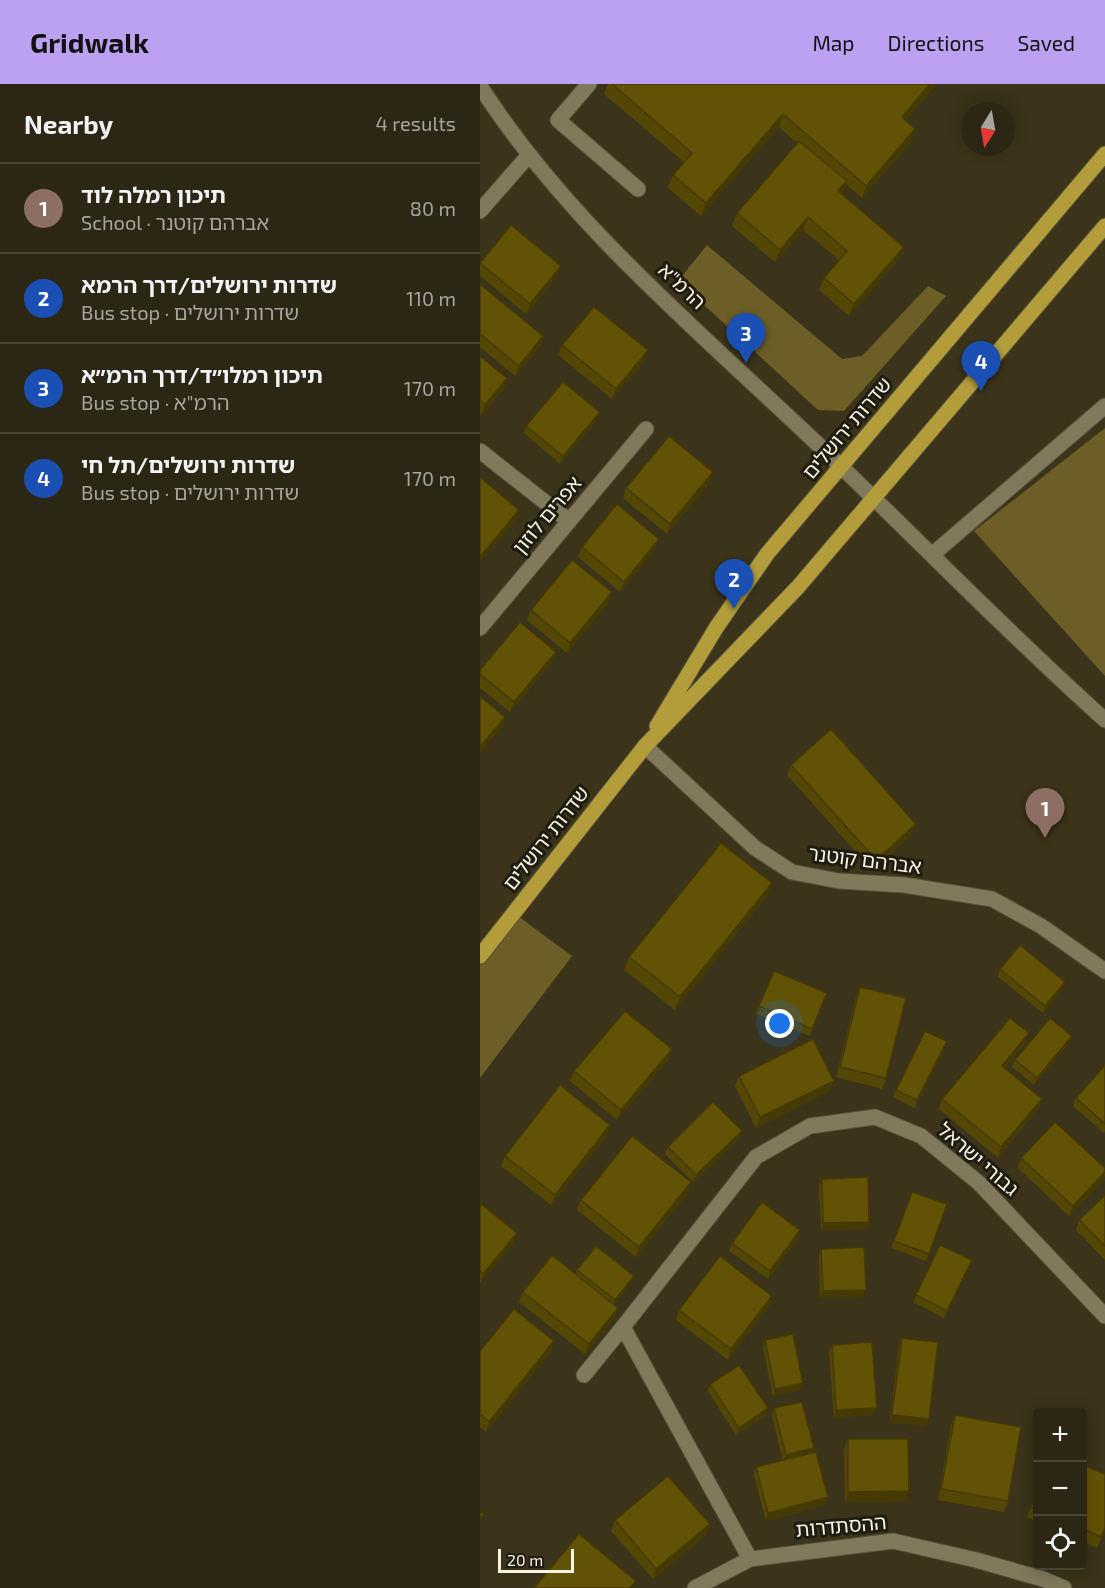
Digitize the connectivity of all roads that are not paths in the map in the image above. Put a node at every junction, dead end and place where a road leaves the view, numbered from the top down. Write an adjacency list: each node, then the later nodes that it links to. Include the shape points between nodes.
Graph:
1 (589, 84): 5 (street, via 558,120)
2 (480, 86): 4 (street, הרמ"א)
3 (1105, 154): 11 (main road, שדרות ירושלים)
4 (529, 155): 6 (street); 11 (street, הרמ"א, via 554,187 654,289)
5 (638, 189)
6 (480, 211)
7 (1105, 226): 12 (main road, שדרות ירושלים)
8 (1105, 406): 14 (street)
9 (646, 429): 13 (street, אפרים לוזון)
10 (480, 451): 13 (street)
11 (841, 466): 12 (street, הרמ"א); 17 (main road, שדרות ירושלים, via 738,593)
12 (874, 498): 14 (street, הרמ"א); 17 (main road, שדרות ירושלים, via 798,587)
13 (569, 521): 15 (street, אפרים לוזון)
14 (933, 554): 16 (street, הרמ"א)
15 (480, 628)
16 (1105, 720)
17 (645, 746): 18 (main road, שדרות ירושלים); 19 (street, אברהם קוטנר, via 755,848 792,872 992,900 1041,926)
18 (480, 956)
19 (1105, 971)
20 (1105, 1316): 21 (street, גבורי ישראל, via 980,1183 921,1136 875,1117 810,1126 756,1157)
21 (623, 1327): 22 (street, גבורי ישראל); 23 (street)
22 (584, 1375)
23 (750, 1559): 24 (street, ההסתדרות); 25 (street, ההסתדרות, via 893,1541 976,1560)
24 (695, 1588)
25 (1064, 1588)

